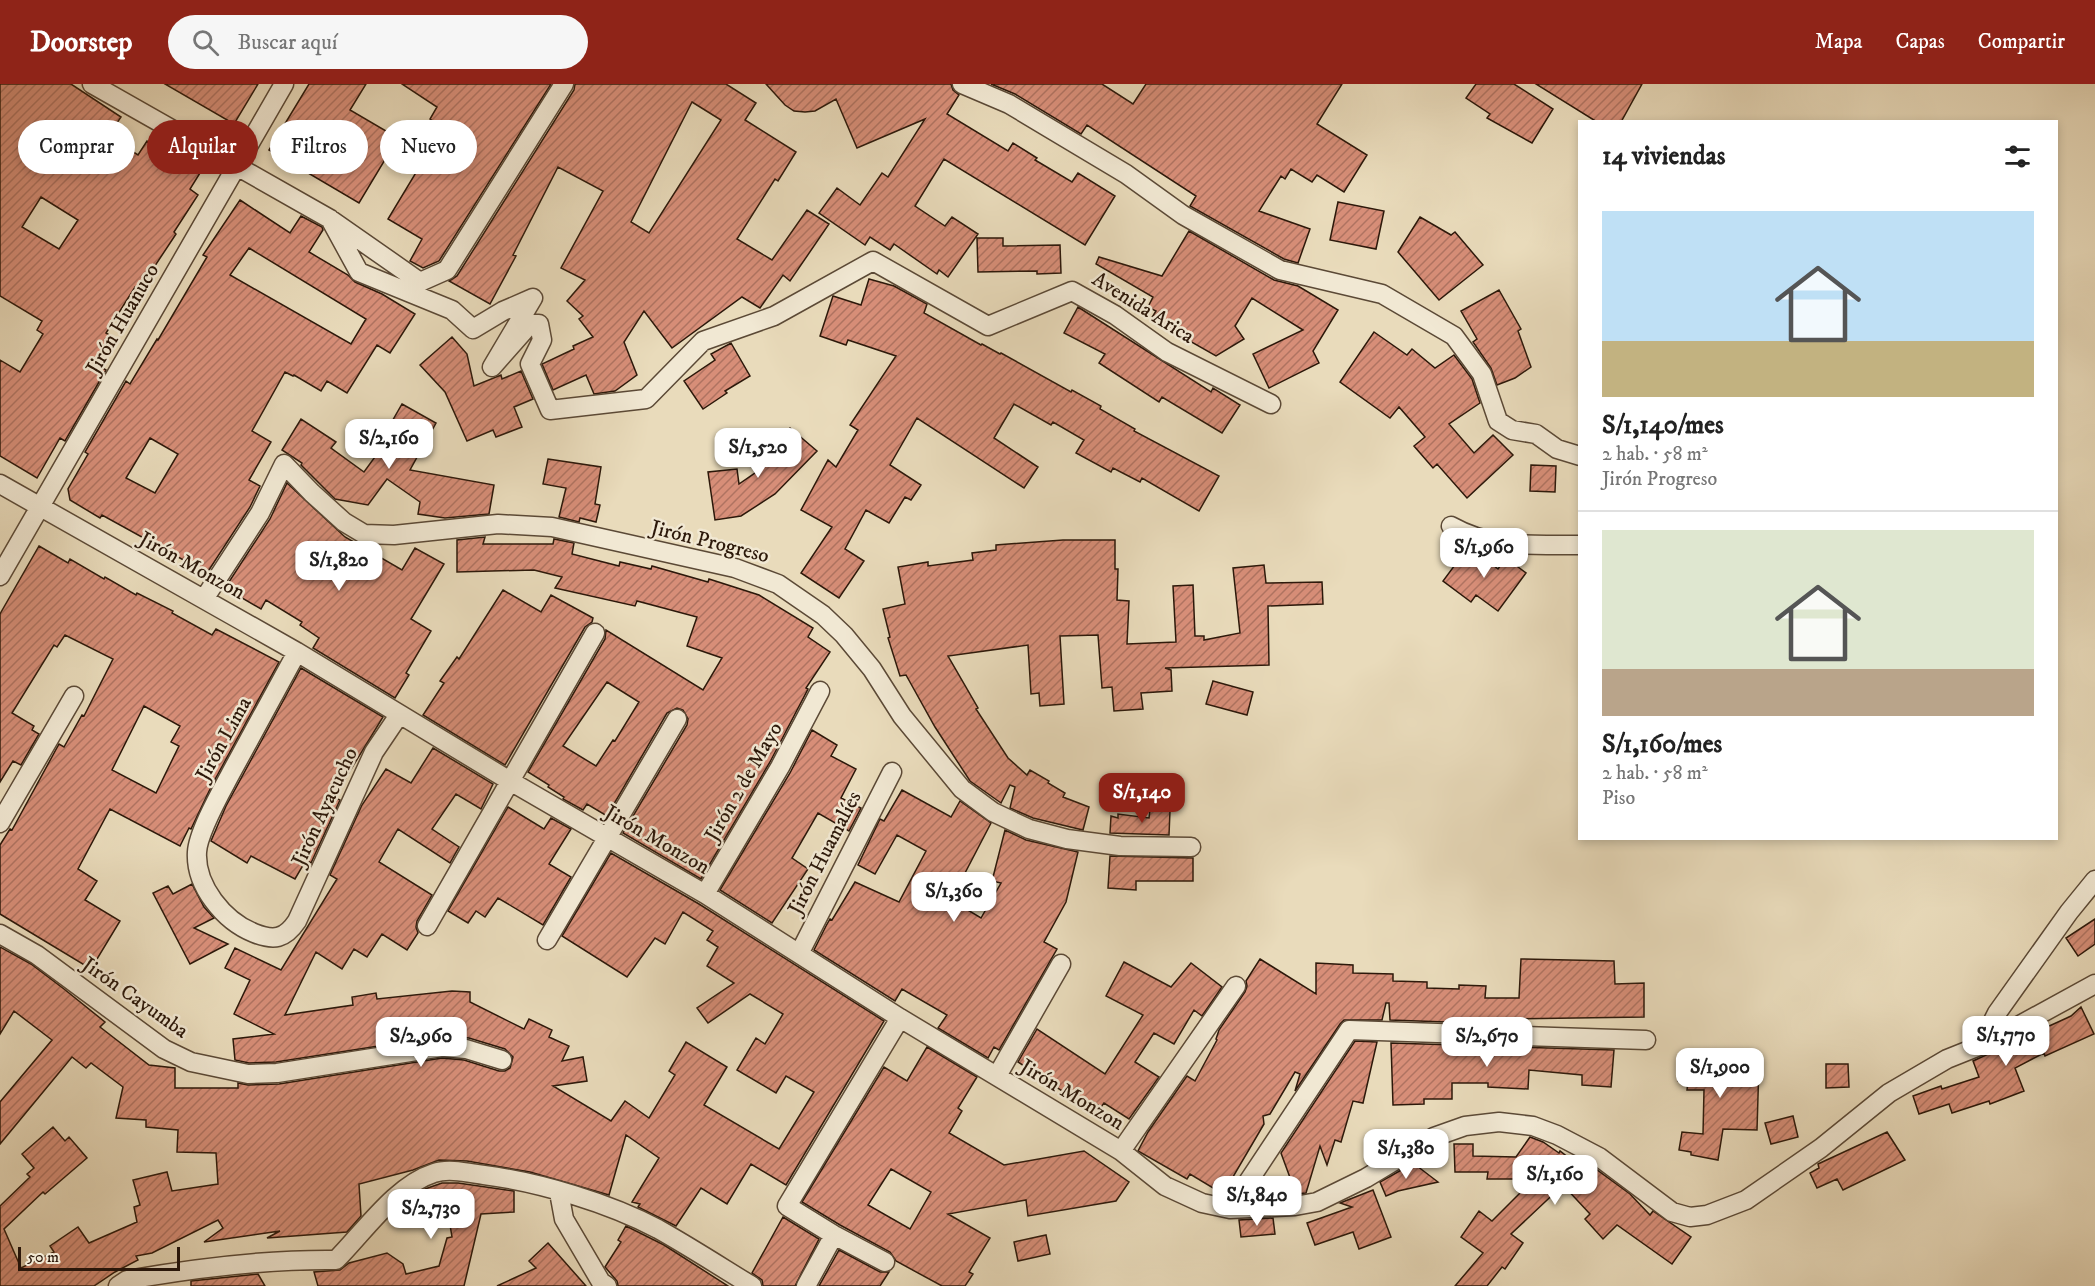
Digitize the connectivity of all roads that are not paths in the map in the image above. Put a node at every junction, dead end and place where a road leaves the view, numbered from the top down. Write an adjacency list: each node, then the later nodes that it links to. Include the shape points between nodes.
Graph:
1 (93, 84): 5 (street)
2 (284, 84): 6 (street, Jirón Huanuco)
3 (564, 84): 9 (street, via 447,270 420,282)
4 (962, 84): 11 (street, via 1009,104 1126,174 1183,215 1280,270 1382,294 1454,336 1482,374 1498,421 1512,430 1536,434 1557,449)
5 (156, 120)
6 (258, 131)
7 (234, 174): 13 (street, Jirón Huanuco)
8 (250, 174): 9 (street)
9 (330, 219): 10 (street, Avenida Arica, via 358,272 452,310 473,329 533,298 492,367 530,324 538,324 542,340 530,364 550,410 646,399 703,341 774,316 873,261 988,326 1072,291 1115,315 1167,352)
10 (1271, 404)
11 (1578, 455)
12 (0, 484): 13 (street, Jirón Monzon)
13 (39, 507): 16 (street, Jirón Huanuco); 17 (street, Jirón Monzon)
14 (1451, 526): 15 (street, via 1490,542)
15 (1578, 545)
16 (0, 576)
17 (204, 599): 19 (street, Jirón Monzon); 28 (street, Jirón Progreso, via 260,513 284,464 344,522 364,534 394,535 498,524 552,527 735,568 778,584 823,615 872,669 902,716 962,789 993,812 1029,829 1067,839 1120,846)
18 (595, 633): 25 (street)
19 (297, 652): 22 (street, Jirón Monzon); 31 (street, Jirón Lima, via 212,809 197,849 206,889 234,922 265,937 282,937)
20 (820, 692): 30 (street, Jirón 2 de Mayo)
21 (74, 696): 26 (street)
22 (399, 715): 25 (street, Jirón Monzon); 31 (street, Jirón Ayacucho, via 374,752)
23 (677, 719): 27 (street)
24 (892, 772): 35 (street, Jirón Huamalíes)
25 (510, 782): 27 (street, Jirón Monzon); 32 (street)
26 (0, 823)
27 (606, 837): 30 (street, Jirón Monzon); 34 (street)
28 (1191, 847)
29 (2095, 880): 41 (street, via 1997,1013)
30 (705, 894): 35 (street, Jirón Monzon)
31 (297, 921)
32 (427, 926)
33 (0, 934): 42 (street, Jirón Cayumba, via 37,955 164,1049 191,1062 248,1074 277,1073 442,1047 466,1049)
34 (547, 940)
35 (799, 954): 39 (street, Jirón Monzon)
36 (1061, 964): 43 (street)
37 (2095, 984): 41 (street, Jirón Monzon)
38 (1236, 986): 44 (street)
39 (900, 1018): 43 (street, Jirón Monzon); 47 (street, via 787,1206)
40 (1646, 1040): 46 (street, via 1348,1030)
41 (1987, 1043): 46 (street, Jirón Monzon, via 1947,1059 1888,1093 1821,1149 1746,1200 1699,1217 1672,1212 1599,1157 1557,1135 1533,1126 1499,1122 1465,1126 1434,1137 1317,1202)
42 (502, 1060)
43 (997, 1077): 44 (street, Jirón Monzon)
44 (1121, 1151): 46 (street, Jirón Monzon, via 1165,1186 1202,1203)
45 (559, 1192): 49 (street, via 506,1178 435,1172 393,1199 336,1260 228,1266 127,1280); 50 (street, via 564,1219); 51 (street, via 657,1229)
46 (1230, 1209)
47 (834, 1235): 48 (street); 52 (street)
48 (885, 1262)
49 (118, 1286)
50 (607, 1286)
51 (752, 1286)
52 (806, 1286)

